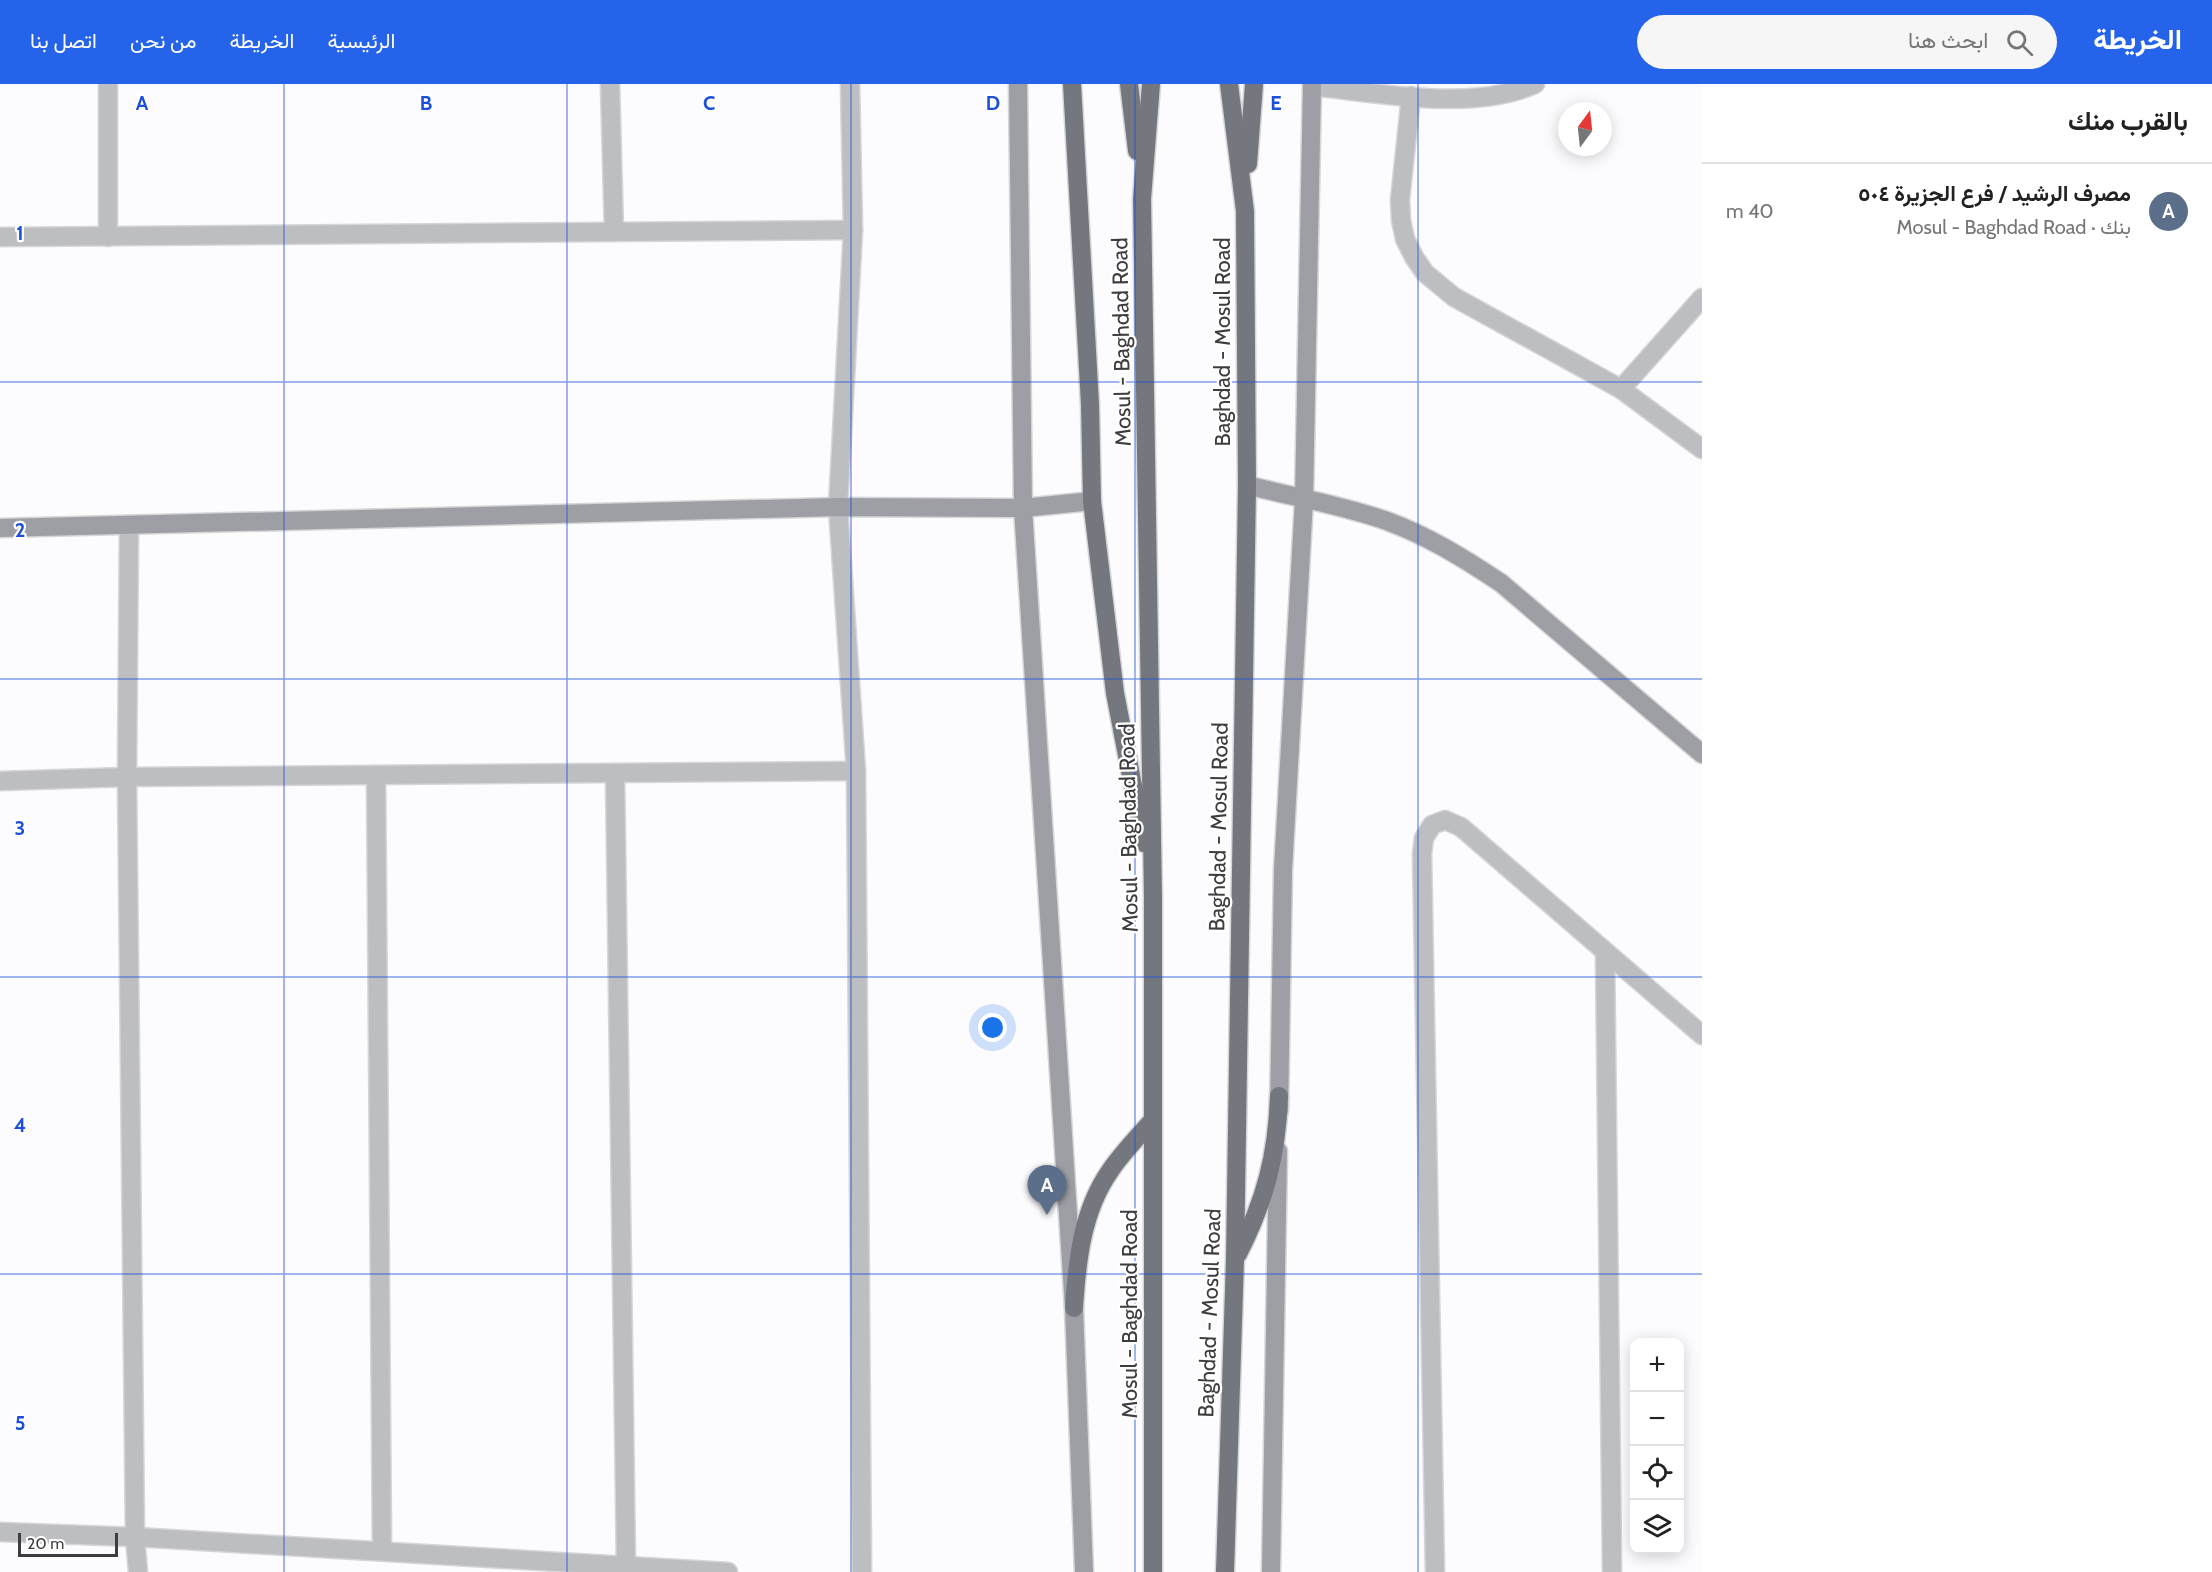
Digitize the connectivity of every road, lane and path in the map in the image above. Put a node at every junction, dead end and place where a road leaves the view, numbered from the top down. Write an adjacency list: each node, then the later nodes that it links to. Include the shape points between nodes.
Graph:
1 (108, 84): 18 (street)
2 (610, 84): 16 (street)
3 (850, 84): 15 (street)
4 (1018, 84): 26 (main road)
5 (1072, 84): 24 (highway)
6 (1129, 84): 13 (highway)
7 (1151, 84): 13 (highway, Mosul - Baghdad Road)
8 (1229, 84): 14 (highway, Baghdad - Mosul Road)
9 (1254, 84): 14 (highway)
10 (1535, 84): 12 (street, via 1476,98)
11 (1312, 85): 12 (street); 23 (main road)
12 (1411, 96): 20 (street, via 1401,220 1414,257 1425,273 1454,297)
13 (1143, 199): 35 (highway, Mosul - Baghdad Road)
14 (1245, 211): 22 (highway, Baghdad - Mosul Road)
15 (853, 230): 16 (street); 25 (street)
16 (614, 232): 18 (street)
17 (0, 237): 18 (street)
18 (108, 237)
19 (1702, 298): 20 (street)
20 (1621, 389): 21 (street)
21 (1702, 449)
22 (1247, 485): 23 (main road); 40 (highway, Baghdad - Mosul Road)
23 (1304, 500): 29 (main road, via 1387,522 1465,559 1534,610); 38 (main road, via 1283,870)
24 (1092, 501): 26 (main road); 35 (highway, via 1115,693)
25 (838, 507): 26 (main road); 27 (main road); 30 (street)
26 (1023, 508): 41 (main road)
27 (129, 525): 28 (main road); 33 (street)
28 (0, 528)
29 (1702, 754)
30 (856, 771): 31 (street); 48 (street)
31 (615, 773): 32 (street); 45 (street)
32 (376, 775): 33 (street); 44 (street)
33 (127, 777): 34 (street); 43 (street)
34 (0, 782)
35 (1153, 898): 39 (highway, Mosul - Baghdad Road)
36 (1605, 952): 37 (street); 53 (street, via 1461,827 1445,820 1431,825 1422,854); 54 (street)
37 (1702, 1035)
38 (1279, 1096): 40 (highway, via 1273,1164 1264,1197); 52 (main road)
39 (1152, 1121): 41 (highway, via 1110,1171 1092,1204 1081,1239); 50 (highway, Mosul - Baghdad Road)
40 (1235, 1259): 51 (highway, Baghdad - Mosul Road)
41 (1074, 1308): 49 (main road)
42 (0, 1532): 43 (street)
43 (135, 1537): 44 (street); 46 (street)
44 (382, 1551): 45 (street)
45 (626, 1566): 47 (street)
46 (138, 1572)
47 (728, 1572)
48 (862, 1572)
49 (1084, 1572)
50 (1154, 1572)
51 (1225, 1572)
52 (1271, 1572)
53 (1435, 1572)
54 (1612, 1572)

